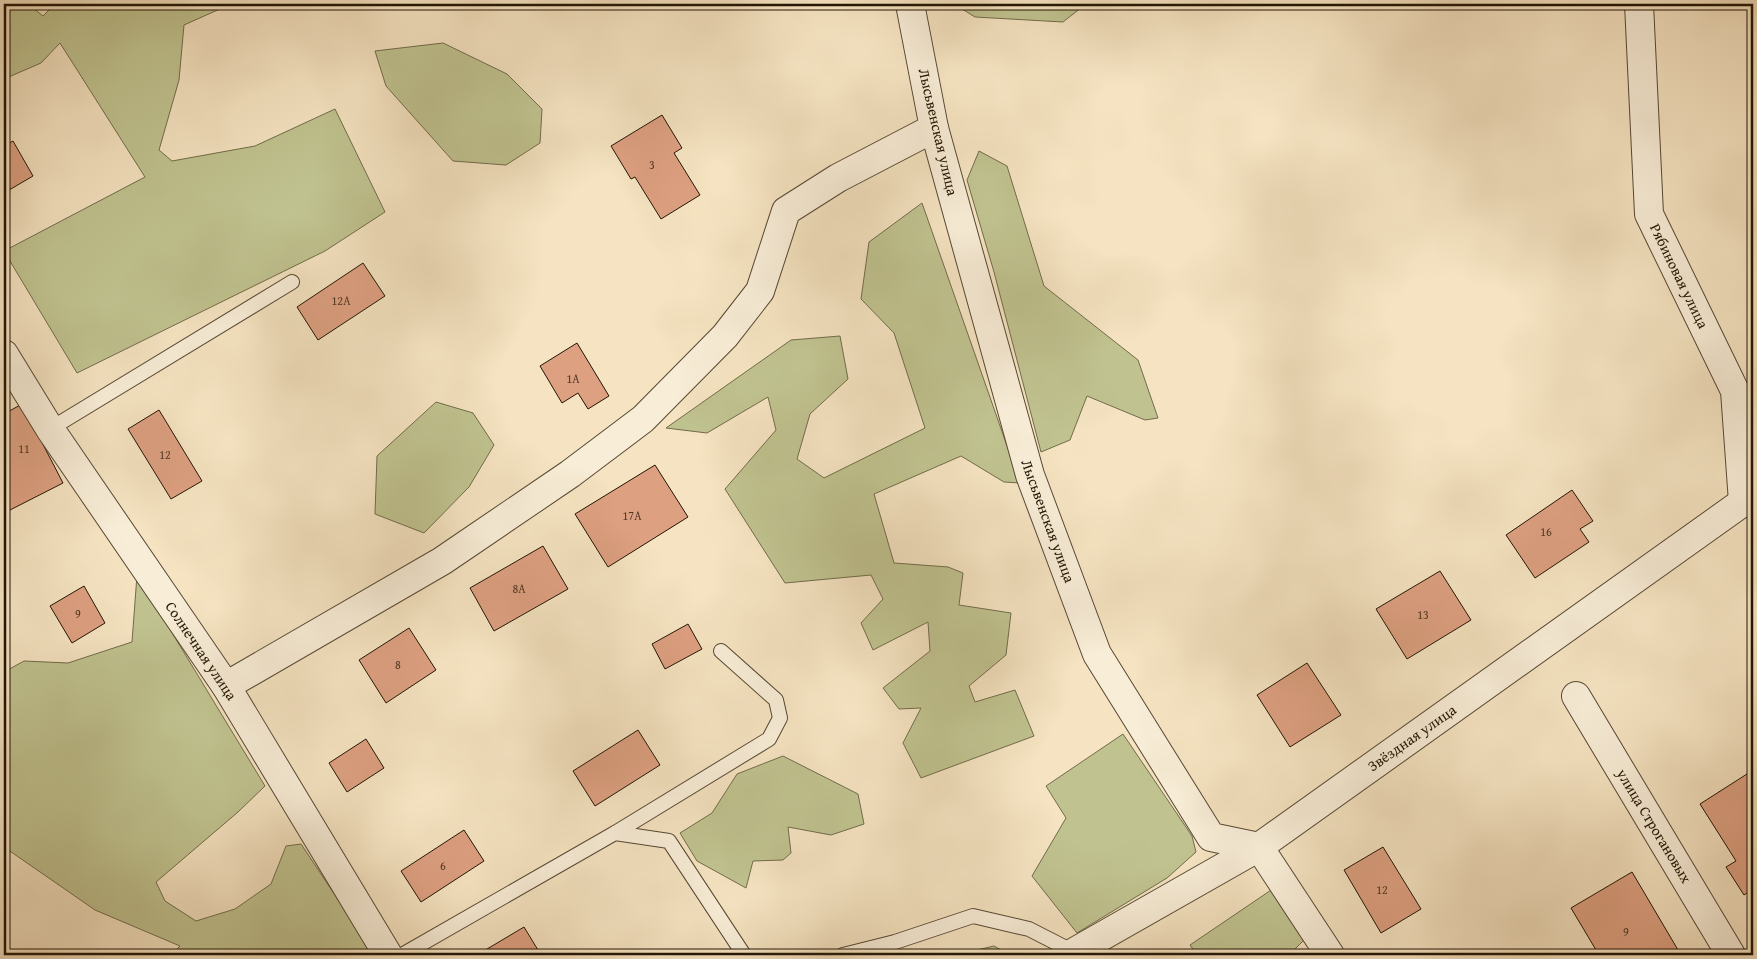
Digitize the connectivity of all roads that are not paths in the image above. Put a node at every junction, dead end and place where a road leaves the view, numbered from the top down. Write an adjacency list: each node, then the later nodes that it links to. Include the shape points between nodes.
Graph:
1 (910, 4): 3 (street, Лысьвенская улица)
2 (1639, 4): 7 (street, Рябиновая улица, via 1649,214 1735,392)
3 (934, 128): 9 (street, via 838,178 786,211 760,291 725,336 643,419 570,474 442,561); 12 (street, Лысьвенская улица, via 1030,475 1097,654 1211,837)
4 (292, 282): 6 (lane)
5 (4, 354): 6 (street, Солнечная улица)
6 (50, 429): 9 (street, Солнечная улица)
7 (1748, 503): 12 (street, Звёздная улица)
8 (721, 651): 11 (lane, via 776,700 780,718 769,739)
9 (226, 686): 14 (street, Солнечная улица)
10 (1576, 696): 19 (street, улица Строгановых)
11 (615, 833): 15 (lane); 16 (lane, via 669,841)
12 (1259, 847): 13 (street, Звёздная улица); 18 (street)
13 (1072, 954): 17 (lane, via 1029,929 973,916)
14 (388, 955)
15 (402, 955)
16 (744, 955)
17 (843, 955)
18 (1330, 955)
19 (1731, 955)

